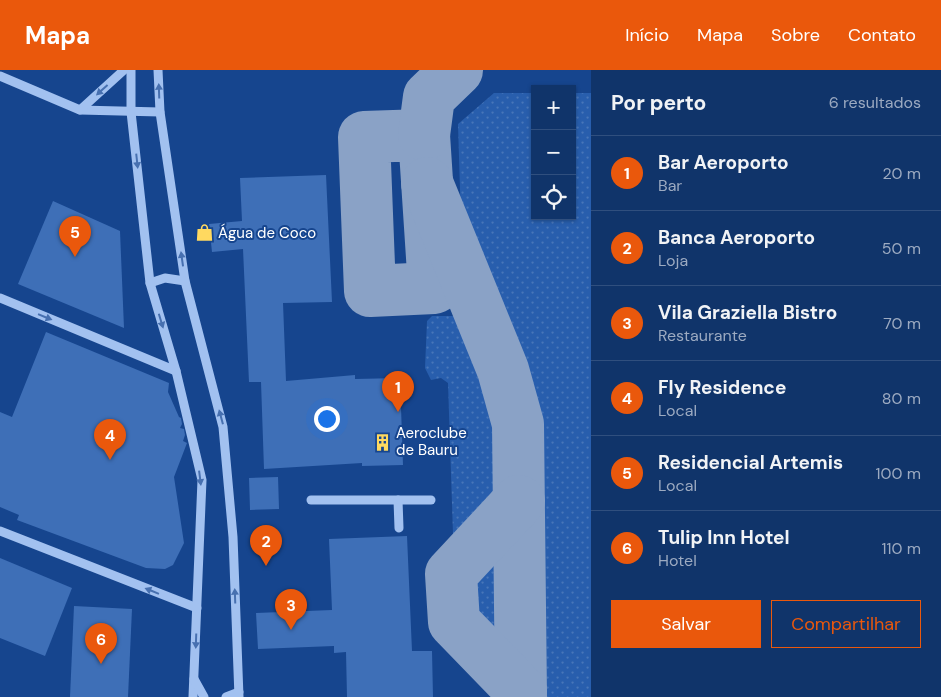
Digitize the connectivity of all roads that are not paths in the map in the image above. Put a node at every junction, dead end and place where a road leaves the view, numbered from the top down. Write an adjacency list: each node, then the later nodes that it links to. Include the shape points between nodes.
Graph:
1 (124, 70): 5 (street, one-way to 5)
2 (131, 70): 6 (street)
3 (158, 70): 7 (street, one-way to 3)
4 (0, 76): 5 (street)
5 (80, 110): 6 (street)
6 (131, 112): 7 (street); 9 (street, one-way to 9)
7 (160, 112): 8 (street, one-way to 7)
8 (185, 281): 9 (street, via 165,278); 19 (street, one-way to 8, via 233,536 223,427)
9 (150, 283): 11 (street, one-way to 11)
10 (0, 298): 11 (street, one-way to 11)
11 (176, 371): 17 (street, one-way to 17, via 202,480)
12 (312, 500): 13 (street)
13 (398, 500): 14 (street); 15 (street)
14 (431, 500)
15 (399, 528)
16 (0, 531): 17 (street, one-way to 16)
17 (197, 608): 18 (street, one-way to 18)
18 (194, 679): 20 (street); 21 (street)
19 (239, 694): 22 (street)
20 (193, 697)
21 (204, 697)
22 (226, 697)

